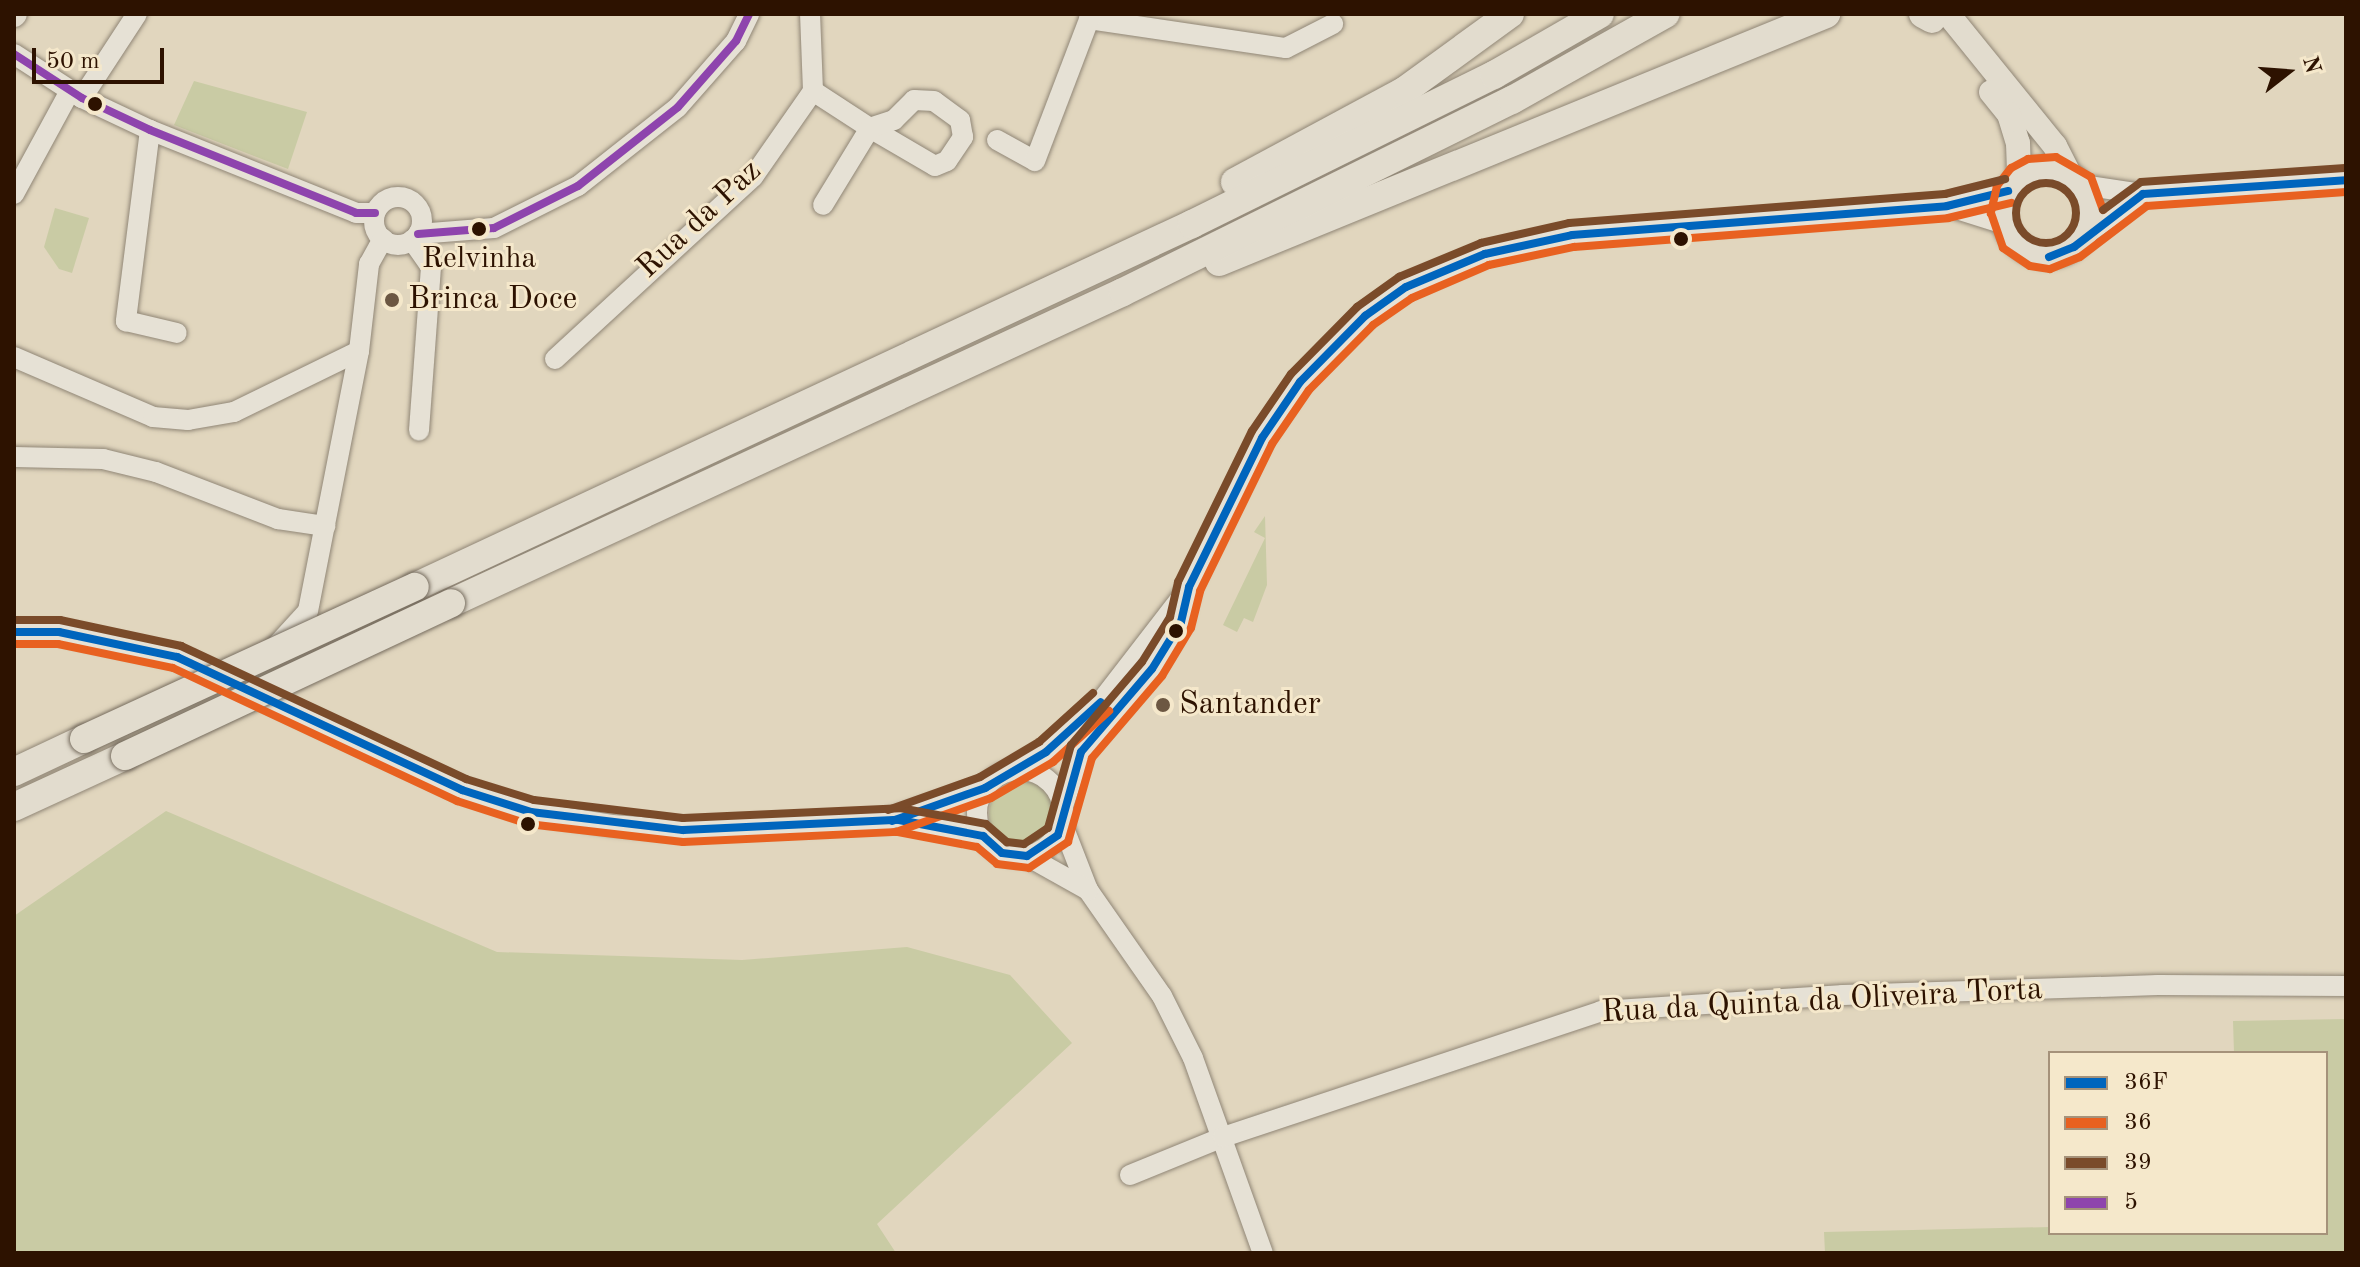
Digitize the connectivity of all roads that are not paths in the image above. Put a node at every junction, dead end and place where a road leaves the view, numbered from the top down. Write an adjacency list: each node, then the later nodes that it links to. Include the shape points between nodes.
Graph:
1 (137, 14): 13 (street)
2 (749, 14): 26 (street, via 736,41 678,107 578,186 517,221)
3 (810, 14): 12 (street)
4 (1510, 14): 30 (highway, via 1404,91 1225,188)
5 (1600, 14): 30 (highway, via 1494,75)
6 (1665, 14): 31 (highway, via 1512,100)
7 (1826, 14): 31 (highway, via 1236,257)
8 (1933, 15): 16 (main road, via 2055,146); 18 (main road, via 2009,114 2018,143)
9 (1090, 17): 10 (street, via 1286,48); 15 (street, via 1035,161)
10 (1333, 24)
11 (14, 54): 13 (street)
12 (813, 91): 21 (street, via 870,128); 35 (street, Rua da Paz, via 753,177)
13 (76, 94): 14 (street); 19 (street)
14 (150, 130): 24 (street, via 356,213); 32 (street, via 126,321)
15 (997, 140)
16 (2075, 179): 18 (main road, via 2043,168); 20 (street); 27 (main road, via 2091,209)
17 (2346, 180): 20 (street)
18 (2014, 184): 23 (street); 25 (main road)
19 (14, 194)
20 (2143, 194): 27 (street)
21 (823, 205)
22 (417, 206): 24 (street, via 393,197); 26 (street); 28 (street, via 422,225)
23 (1947, 206): 25 (street); 39 (street, via 1572,235 1485,254 1406,287 1365,316 1300,382 1262,438)
24 (375, 213): 29 (street)
25 (2004, 224): 27 (main road, via 2023,249 2049,257 2074,247)
26 (465, 234): 28 (street)
27 (2086, 234)
28 (415, 237): 29 (street, via 398,245); 36 (street, via 431,267)
29 (383, 239): 33 (street, via 369,264)
30 (1109, 262): 43 (highway, bridge)
31 (1123, 292): 45 (highway, bridge)
32 (177, 333)
33 (359, 351): 34 (street, via 234,412 188,420 153,417); 38 (street)
34 (14, 357)
35 (555, 359)
36 (419, 431)
37 (14, 457): 38 (street, via 103,459 156,472 278,519)
38 (325, 526): 41 (street, via 308,611)
39 (1189, 587): 42 (street, via 1092,713 1046,752); 46 (street, via 1181,622 1152,669 1081,752)
40 (14, 632): 41 (street, via 59,632 120,642 177,657)
41 (241, 685): 47 (street, via 462,790 531,812 683,830)
42 (1013, 770): 44 (street); 46 (street, via 1040,774 1059,793)
43 (14, 772)
44 (985, 788): 47 (street); 48 (street, via 977,811)
45 (14, 807)
46 (1063, 815): 49 (street, via 1050,845); 50 (street)
47 (899, 820): 48 (street)
48 (983, 836): 49 (street, via 1002,853)
49 (1027, 856): 50 (street)
50 (1088, 890): 52 (street, via 1162,996)
51 (2346, 986): 52 (street, Rua da Quinta da Oliveira Torta, via 1953,992 1601,1011)
52 (1223, 1137): 53 (street, Rua da Quinta da Oliveira Torta); 54 (street)
53 (1130, 1175)
54 (1263, 1253)

